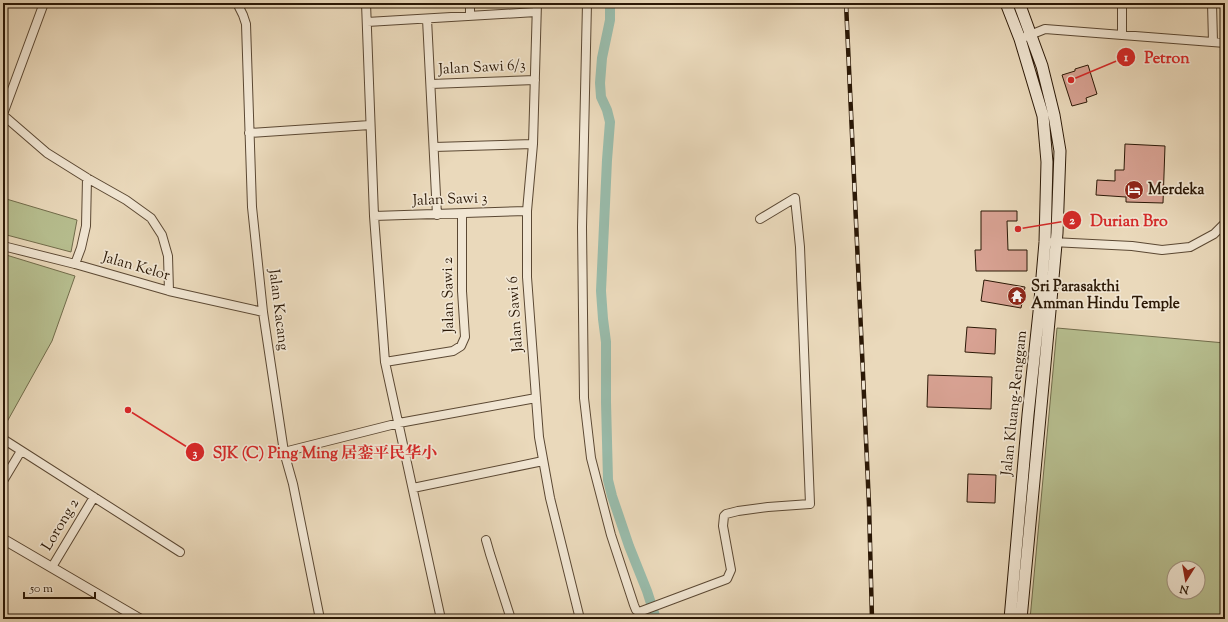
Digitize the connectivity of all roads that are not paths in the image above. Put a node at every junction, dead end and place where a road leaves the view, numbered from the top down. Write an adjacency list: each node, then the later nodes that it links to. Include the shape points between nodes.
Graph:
1 (44, 3): 22 (street)
2 (237, 3): 24 (street, Jalan Kacang, via 246,24)
3 (366, 3): 14 (street)
4 (470, 3): 12 (street)
5 (537, 3): 11 (street, Jalan Sawi 6)
6 (587, 3): 32 (street, via 582,228 584,398 591,458 611,535 636,610 640,612 727,579 731,570 723,526 726,514 810,504 800,246 795,198)
7 (1006, 3): 17 (main road, Jalan Kluang-Renggam)
8 (1019, 3): 15 (main road, Jalan Kluang-Renggam)
9 (1122, 3): 16 (street)
10 (1212, 3): 18 (street)
11 (536, 12): 12 (street); 20 (street, Jalan Sawi 6)
12 (470, 16): 13 (street)
13 (427, 19): 14 (street); 21 (street)
14 (367, 22): 23 (street)
15 (1031, 35): 16 (street, via 1045,29); 17 (street); 34 (main road, Jalan Kluang-Renggam, via 1054,115 1060,151)
16 (1122, 35): 18 (street)
17 (1020, 39): 34 (main road, Jalan Kluang-Renggam, via 1043,116)
18 (1213, 42): 19 (street)
19 (1225, 43)
20 (535, 80): 21 (street, Jalan Sawi 6/3); 25 (street, Jalan Sawi 6)
21 (431, 84): 26 (street)
22 (3, 114): 27 (street, via 47,153)
23 (370, 125): 24 (street); 31 (street)
24 (249, 133): 38 (street, Jalan Kacang, via 252,207)
25 (533, 144): 26 (street); 28 (street, Jalan Sawi 6)
26 (434, 147): 30 (street)
27 (87, 178): 36 (street, via 86,226); 37 (street, via 126,200 151,218 162,235 168,256)
28 (527, 211): 29 (street, Jalan Sawi 3); 40 (street, Jalan Sawi 6, via 527,277)
29 (462, 214): 30 (street, Jalan Sawi 3); 39 (street, Jalan Sawi 2, via 465,338 461,346 453,351)
30 (436, 215): 31 (street, Jalan Sawi 3)
31 (374, 216): 39 (street)
32 (760, 219)
33 (1225, 223): 34 (street, via 1214,234 1190,247 1162,250)
34 (1050, 242): 58 (main road, Jalan Kluang-Renggam, via 1039,312 1028,414); 59 (main road, Jalan Kluang-Renggam)
35 (3, 246): 36 (street, Jalan Kelor)
36 (75, 264): 37 (street, Jalan Kelor)
37 (169, 291): 38 (street, Jalan Kelor)
38 (263, 312): 44 (street, Jalan Kacang)
39 (385, 362): 41 (street)
40 (536, 398): 41 (street); 45 (street, Jalan Sawi 6)
41 (399, 423): 44 (street); 47 (street)
42 (3, 440): 43 (street)
43 (21, 451): 46 (street); 48 (street)
44 (284, 452): 54 (street, Jalan Kacang, via 293,484)
45 (543, 461): 47 (street); 57 (street, Jalan Sawi 6)
46 (3, 481)
47 (414, 488): 55 (street)
48 (94, 497): 51 (street); 52 (street, Lorong 2)
49 (3, 539): 52 (street)
50 (486, 540): 56 (street)
51 (180, 552)
52 (52, 567): 53 (street)
53 (140, 619)
54 (320, 619)
55 (441, 619)
56 (510, 619)
57 (580, 619)
58 (1010, 619)
59 (1021, 619)

